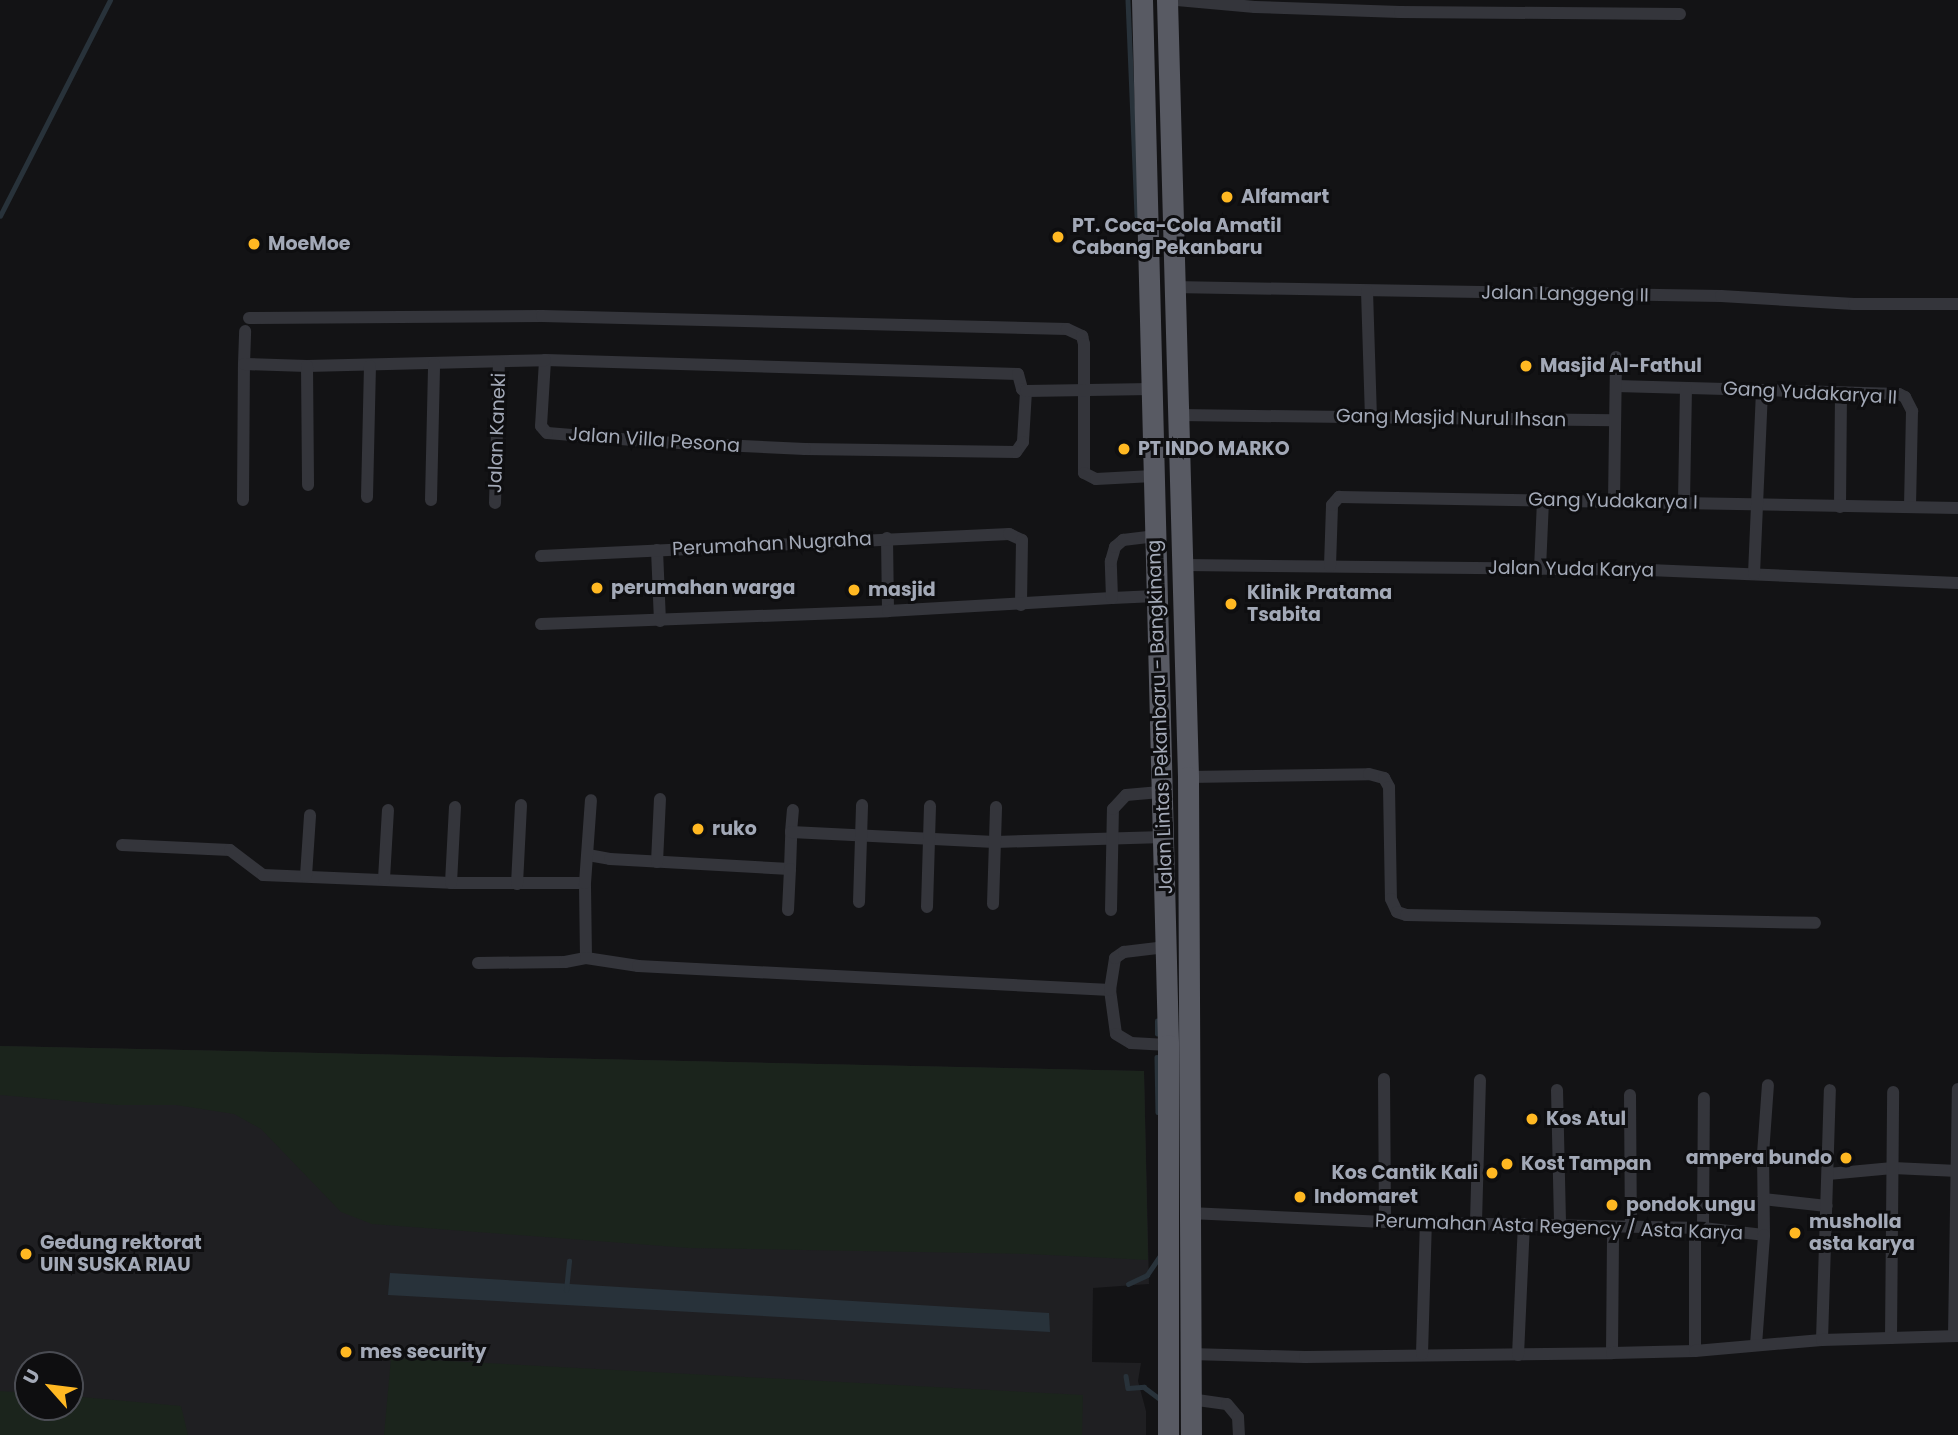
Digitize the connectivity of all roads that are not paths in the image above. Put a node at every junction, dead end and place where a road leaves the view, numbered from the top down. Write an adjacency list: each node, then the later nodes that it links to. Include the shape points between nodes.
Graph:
1 (1142, 0): 6 (highway, Jalan Lintas Pekanbaru - Bangkinang)
2 (1167, 0): 5 (highway, Jalan Lintas Pekanbaru - Bangkinang)
3 (1177, 0): 4 (street, via 1387,11)
4 (1680, 14)
5 (1171, 86): 6 (highway); 7 (highway, Jalan Lintas Pekanbaru - Bangkinang)
6 (1146, 88): 19 (highway, Jalan Lintas Pekanbaru - Bangkinang)
7 (1172, 287): 8 (street, Jalan Langgeng II); 24 (highway, Jalan Lintas Pekanbaru - Bangkinang)
8 (1367, 291): 9 (street, Jalan Langgeng II); 25 (street)
9 (1958, 304)
10 (1616, 357): 17 (street)
11 (545, 360): 12 (street); 20 (street, via 1018,374); 20 (street, Jalan Villa Pesona, via 544,431 657,442 1016,452 1023,442)
12 (499, 362): 14 (street); 35 (street, Jalan Kaneki)
13 (244, 364): 15 (street); 22 (street, via 247,325 542,316 1067,329 1082,337); 31 (street)
14 (434, 364): 16 (street); 32 (street)
15 (307, 366): 16 (street); 28 (street)
16 (370, 366): 29 (street)
17 (1616, 386): 18 (street, Gang Yudakarya II); 26 (street)
18 (1686, 388): 21 (street, Gang Yudakarya II); 34 (street)
19 (1151, 389): 22 (street); 27 (highway, Jalan Lintas Pekanbaru - Bangkinang)
20 (1026, 391): 22 (street)
21 (1762, 391): 23 (street, Gang Yudakarya II); 36 (street)
22 (1085, 392): 27 (street, via 1081,468 1088,477)
23 (1841, 393): 37 (street); 38 (street, Gang Yudakarya II, via 1905,397 1912,411)
24 (1179, 415): 25 (street, Gang Masjid Nurul Ihsan); 44 (highway, Jalan Lintas Pekanbaru - Bangkinang)
25 (1371, 416): 26 (street, Gang Masjid Nurul Ihsan)
26 (1615, 420): 33 (street)
27 (1153, 476): 40 (highway, Jalan Lintas Pekanbaru - Bangkinang)
28 (308, 485)
29 (367, 497)
30 (1543, 499): 33 (street, Gang Yudakarya I); 45 (street, Gang Yudakarya I, via 1339,497 1332,505); 46 (street)
31 (243, 500)
32 (431, 500)
33 (1614, 502): 34 (street, Gang Yudakarya I)
34 (1684, 502): 36 (street, Gang Yudakarya I)
35 (495, 503)
36 (1757, 504): 37 (street, Gang Yudakarya I); 47 (street)
37 (1840, 507): 38 (street, Gang Yudakarya I)
38 (1910, 507): 39 (street, Gang Yudakarya I)
39 (1958, 508)
40 (1154, 536): 49 (highway, Jalan Lintas Pekanbaru - Bangkinang); 50 (street, via 1123,540 1115,547)
41 (887, 538): 42 (street, Perumahan Nugraha); 51 (street, Perumahan Nugraha, via 1016,536 1022,540 1023,550); 52 (street, Perumahan Nugraha)
42 (657, 550): 43 (street, Perumahan Nugraha); 53 (street, Perumahan Nugraha)
43 (541, 556)
44 (1184, 565): 45 (street, Jalan Yuda Karya); 55 (highway, Jalan Lintas Pekanbaru - Bangkinang)
45 (1330, 566): 46 (street, Jalan Yuda Karya)
46 (1540, 569): 47 (street, Jalan Yuda Karya)
47 (1754, 574): 48 (street, Jalan Yuda Karya)
48 (1958, 583)
49 (1156, 596): 50 (street); 56 (highway, Jalan Lintas Pekanbaru - Bangkinang)
50 (1112, 598): 51 (street)
51 (1021, 605): 52 (street)
52 (888, 611): 53 (street)
53 (660, 621): 54 (street)
54 (541, 624)
55 (1188, 777): 87 (street, via 1369,774 1384,778 1389,787 1391,899 1397,912 1406,915); 107 (highway, Jalan Lintas Pekanbaru - Bangkinang)
56 (1163, 792): 69 (highway, Jalan Lintas Pekanbaru - Bangkinang); 70 (street, via 1126,795 1118,801)
57 (660, 799): 75 (street)
58 (591, 800): 74 (street)
59 (862, 804): 68 (street)
60 (521, 805): 81 (street)
61 (930, 806): 71 (street)
62 (455, 807): 79 (street)
63 (996, 807): 72 (street)
64 (388, 810): 78 (street)
65 (793, 810): 67 (street)
66 (310, 815): 77 (street)
67 (791, 832): 68 (street); 76 (street)
68 (861, 836): 71 (street); 82 (street)
69 (1164, 837): 70 (street); 88 (highway, Jalan Lintas Pekanbaru - Bangkinang)
70 (1110, 840): 72 (street); 86 (street)
71 (930, 841): 72 (street); 84 (street)
72 (995, 842): 83 (street)
73 (122, 845): 77 (street, via 219,848 237,854 263,875)
74 (588, 855): 75 (street); 80 (street)
75 (657, 862): 76 (street)
76 (790, 869): 85 (street)
77 (306, 876): 78 (street)
78 (384, 879): 79 (street)
79 (451, 883): 81 (street)
80 (585, 883): 81 (street); 89 (street)
81 (517, 884)
82 (859, 902)
83 (993, 904)
84 (927, 907)
85 (788, 910)
86 (1111, 910)
87 (1815, 923)
88 (1166, 947): 91 (street, via 1124,952 1115,958); 92 (highway, Jalan Lintas Pekanbaru - Bangkinang)
89 (586, 958): 90 (street); 91 (street, via 638,966)
90 (478, 963)
91 (1110, 990): 92 (street, via 1116,1034 1131,1044)
92 (1168, 1045): 127 (highway, Jalan Lintas Pekanbaru - Bangkinang)
93 (1384, 1079): 108 (street)
94 (1480, 1080): 110 (street)
95 (1769, 1085): 105 (street, Perumahan Asta Regency / Asta Karya)
96 (1557, 1090): 112 (street)
97 (1830, 1090): 104 (street)
98 (1958, 1090): 103 (street)
99 (1893, 1091): 102 (street)
100 (1630, 1095): 114 (street)
101 (1703, 1098): 115 (street)
102 (1893, 1168): 103 (street); 104 (street); 118 (street)
103 (1957, 1171): 117 (street)
104 (1828, 1174): 106 (street)
105 (1763, 1199): 106 (street); 116 (street, Perumahan Asta Regency / Asta Karya)
106 (1827, 1206): 119 (street)
107 (1189, 1213): 108 (street, Perumahan Asta Regency / Asta Karya); 123 (highway, Jalan Lintas Pekanbaru - Bangkinang)
108 (1385, 1222): 109 (street, Perumahan Asta Regency / Asta Karya)
109 (1426, 1222): 110 (street, Perumahan Asta Regency / Asta Karya); 124 (street)
110 (1476, 1222): 111 (street, Perumahan Asta Regency / Asta Karya)
111 (1524, 1224): 112 (street, Perumahan Asta Regency / Asta Karya); 125 (street)
112 (1560, 1225): 113 (street, Perumahan Asta Regency / Asta Karya)
113 (1613, 1227): 114 (street, Perumahan Asta Regency / Asta Karya); 122 (street)
114 (1631, 1227): 115 (street, Perumahan Asta Regency / Asta Karya)
115 (1699, 1228): 116 (street, Perumahan Asta Regency / Asta Karya); 121 (street)
116 (1763, 1235): 120 (street)
117 (1956, 1336): 118 (street)
118 (1891, 1338): 119 (street)
119 (1822, 1340): 120 (street)
120 (1756, 1345): 121 (street)
121 (1695, 1351): 122 (street)
122 (1612, 1353): 125 (street)
123 (1190, 1354): 124 (street); 126 (highway, Jalan Lintas Pekanbaru - Bangkinang)
124 (1422, 1354): 125 (street)
125 (1518, 1356)
126 (1190, 1399): 128 (highway, Jalan Lintas Pekanbaru - Bangkinang); 129 (street, via 1227,1404 1238,1417)
127 (1168, 1435)
128 (1191, 1435)
129 (1238, 1435)

